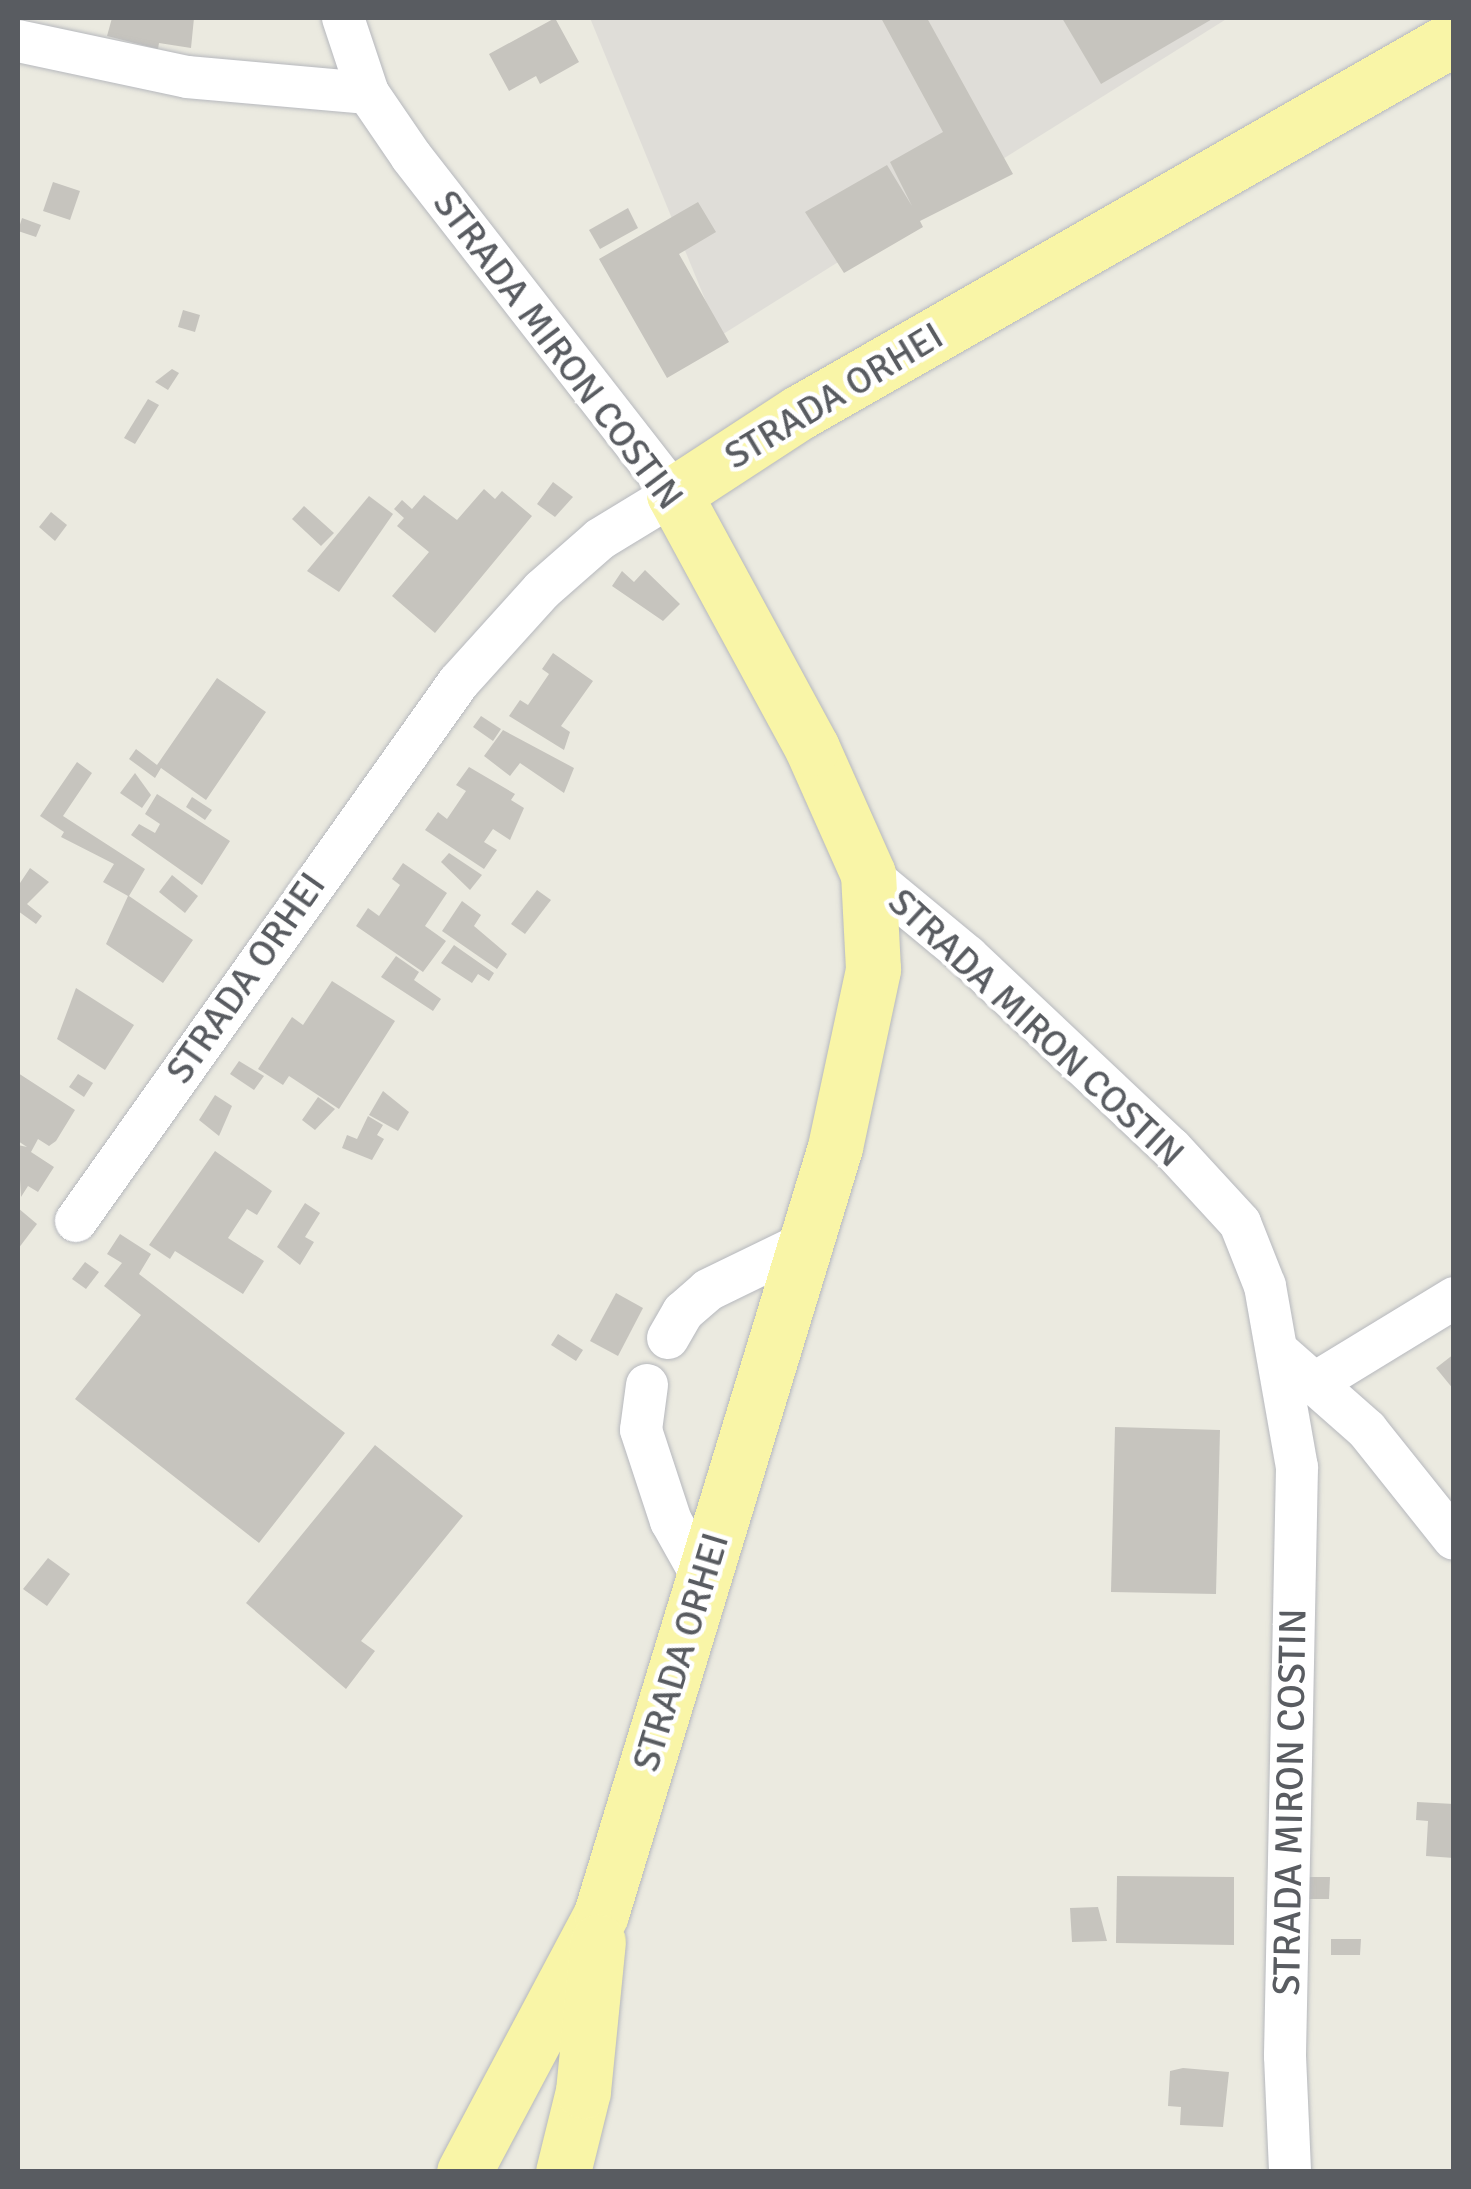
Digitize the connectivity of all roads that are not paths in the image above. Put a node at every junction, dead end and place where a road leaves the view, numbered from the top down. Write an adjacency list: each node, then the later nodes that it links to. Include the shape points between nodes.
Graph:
1 (343, 18): 4 (street, STRADA MIRON COSTIN)
2 (1454, 38): 5 (main road, STRADA ORHEI, via 800,412)
3 (18, 41): 4 (street, via 187,77)
4 (368, 93): 5 (street, STRADA MIRON COSTIN)
5 (674, 494): 6 (main road, STRADA MIRON COSTIN, via 812,748); 7 (street, STRADA ORHEI, via 600,539 542,590 458,682)
6 (868, 874): 8 (main road, STRADA ORHEI, via 873,969); 11 (street, STRADA MIRON COSTIN, via 1066,1049 1240,1223)
7 (76, 1221)
8 (807, 1242): 10 (street, via 708,1290 683,1312); 15 (main road, STRADA ORHEI)
9 (1454, 1298): 12 (street)
10 (668, 1338)
11 (1282, 1355): 12 (street); 19 (street, STRADA MIRON COSTIN, via 1297,1467 1285,2056)
12 (1315, 1383): 14 (street, via 1367,1430)
13 (647, 1386): 15 (street, via 641,1430 671,1520)
14 (1454, 1539)
15 (704, 1580): 16 (main road, STRADA ORHEI)
16 (601, 1914): 17 (main road, STRADA ORHEI); 18 (main road, via 583,2091)
17 (464, 2172)
18 (563, 2172)
19 (1290, 2172)

